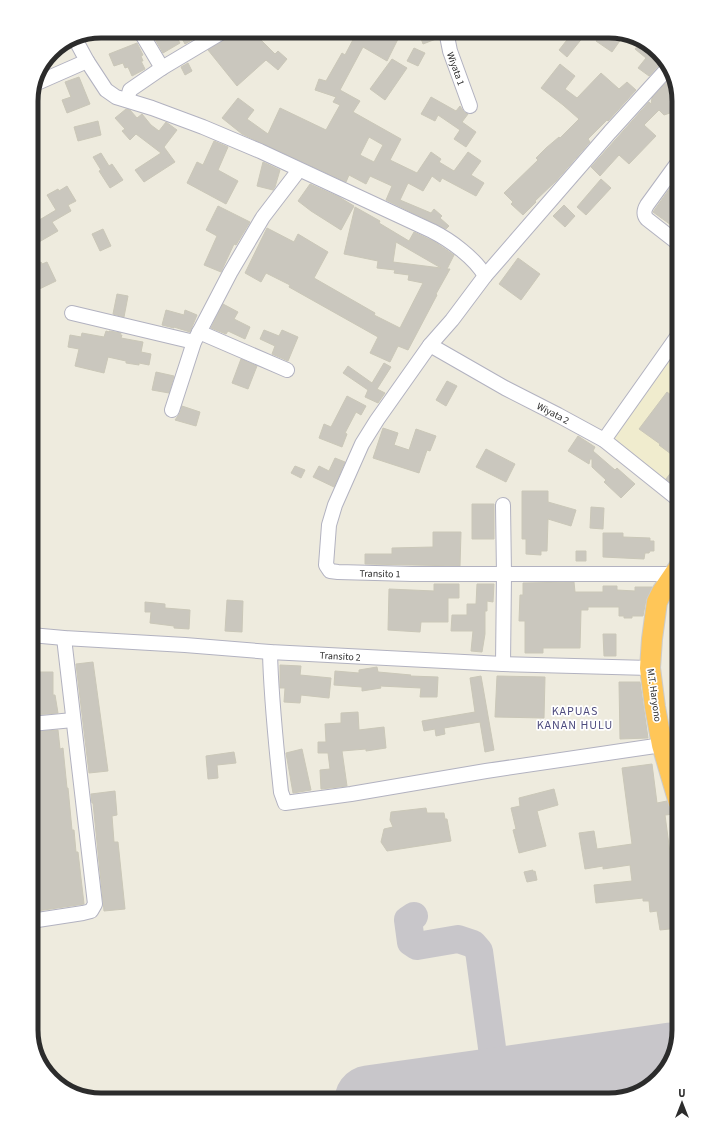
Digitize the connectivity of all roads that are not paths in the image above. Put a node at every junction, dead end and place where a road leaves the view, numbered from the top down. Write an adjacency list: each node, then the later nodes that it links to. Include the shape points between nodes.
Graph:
1 (144, 38): 6 (street)
2 (212, 38): 6 (street)
3 (447, 38): 10 (street, Wiyata 1)
4 (77, 43): 5 (street)
5 (87, 61): 8 (street); 9 (street, via 106,90 116,97)
6 (162, 68): 9 (street, via 130,90)
7 (664, 72): 14 (street)
8 (42, 81)
9 (127, 100): 11 (street, via 203,127)
10 (470, 106)
11 (299, 170): 14 (street, via 452,242); 16 (street, via 263,217 230,273)
12 (672, 171): 13 (street, via 644,213 647,219)
13 (672, 239)
14 (484, 276): 18 (street)
15 (72, 313): 16 (street)
16 (197, 338): 19 (street); 20 (street)
17 (672, 344): 21 (street)
18 (426, 350): 21 (street, Wiyata 2); 25 (street, Transito 1, via 362,444 329,525 327,568 338,572)
19 (287, 370)
20 (172, 410)
21 (604, 440): 22 (street, Wiyata 2)
22 (672, 494)
23 (503, 505): 25 (street)
24 (672, 571): 25 (street, Transito 1)
25 (504, 574): 30 (street)
26 (672, 577): 31 (highway, M.T. Haryono, via 658,602)
27 (38, 636): 28 (street, Transito 2)
28 (64, 638): 29 (street, Transito 2); 32 (street)
29 (270, 652): 30 (street, Transito 2); 34 (street, via 272,714 281,792 285,803)
30 (503, 664): 31 (street, Transito 2)
31 (650, 668): 34 (highway, M.T. Haryono)
32 (73, 720): 33 (street); 36 (street, via 95,904 91,911)
33 (38, 723)
34 (662, 745): 35 (highway, M.T. Haryono)
35 (672, 779)
36 (38, 920)

